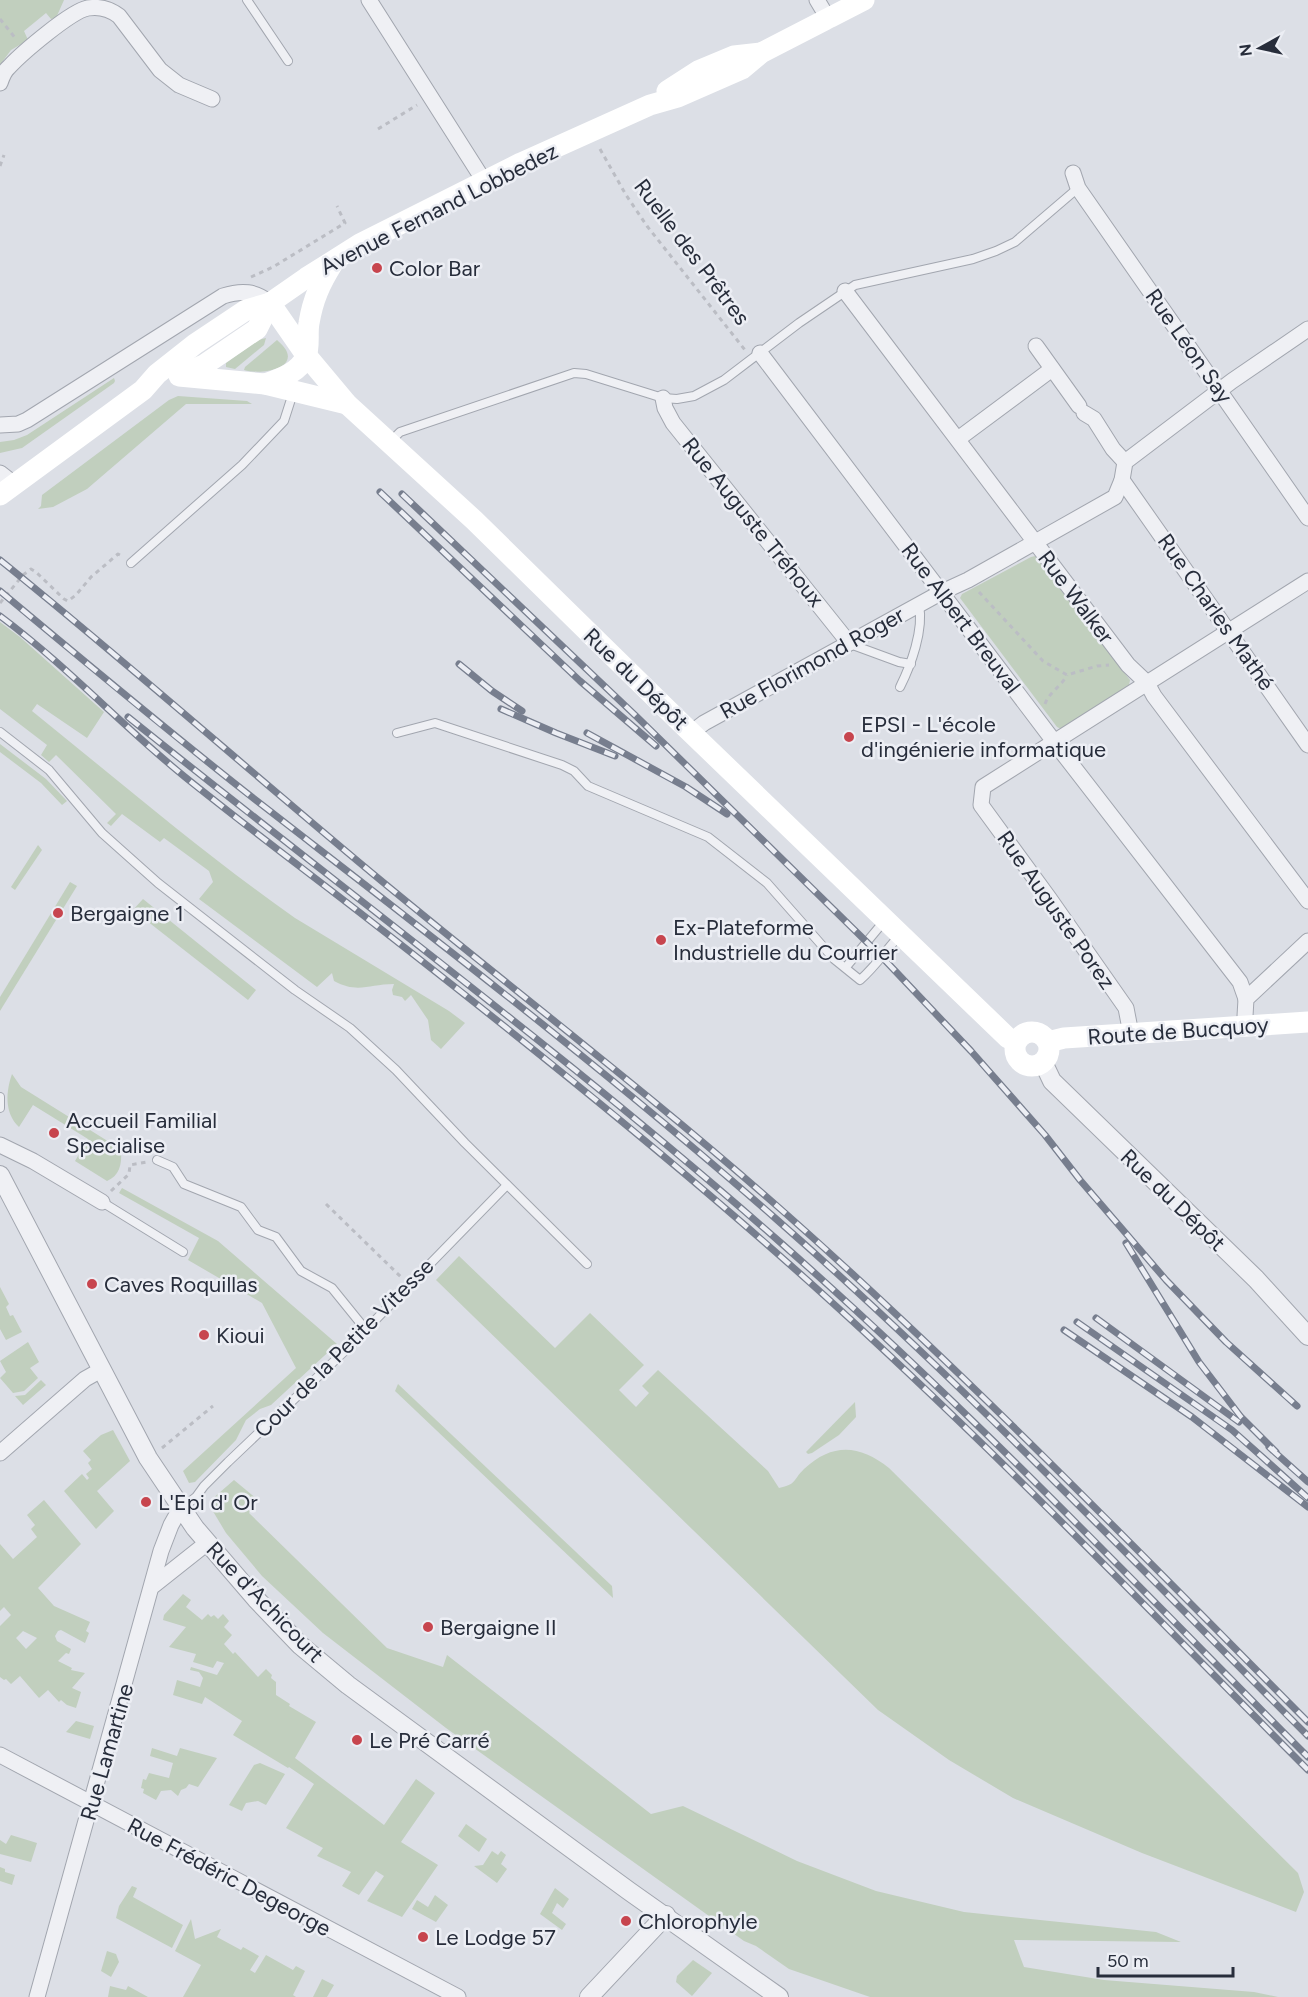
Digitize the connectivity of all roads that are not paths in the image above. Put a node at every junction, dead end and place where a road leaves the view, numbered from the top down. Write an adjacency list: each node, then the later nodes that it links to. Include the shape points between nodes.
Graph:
1 (247, 0): 7 (lane)
2 (369, 0): 10 (street)
3 (817, 0): 6 (street)
4 (864, 0): 6 (main road, Avenue Fernand Lobbedez)
5 (78, 6): 8 (street, via 8,68); 9 (street, via 112,11 160,70 179,85)
6 (829, 20): 10 (main road, Avenue Fernand Lobbedez, via 761,53 742,69 650,105)
7 (288, 61)
8 (0, 83)
9 (212, 99)
10 (484, 181): 12 (main road, Avenue Fernand Lobbedez)
11 (1075, 181): 13 (lane, via 1023,235 996,251 867,281); 23 (street, Rue Léon Say)
12 (334, 261): 14 (main road, Avenue Fernand Lobbedez); 17 (main road, via 318,286 308,324)
13 (845, 291): 18 (lane); 28 (street, Rue Walker)
14 (270, 303): 17 (main road, Rue du Dépôt); 20 (main road, via 257,329 204,365); 22 (main road, Avenue Fernand Lobbedez, via 246,310 195,344); 27 (street, via 259,294 223,296 18,424)
15 (1308, 329): 23 (street)
16 (1036, 346): 19 (street)
17 (306, 356): 21 (main road, via 285,377); 26 (main road, Rue du Dépôt)
18 (756, 356): 25 (lane, via 694,396); 37 (street, Rue Albert Breuval)
19 (1052, 369): 28 (street); 30 (street)
20 (178, 376): 21 (main road); 22 (main road)
21 (265, 384): 24 (main road)
22 (142, 390): 32 (main road)
23 (1220, 391): 30 (street); 33 (street, Rue Léon Say)
24 (293, 392): 26 (main road); 35 (lane, via 284,421 242,465)
25 (663, 398): 29 (lane, via 574,373 400,432); 40 (street, Rue Auguste Tréhoux, via 673,423)
26 (347, 404): 29 (main road, Rue du Dépôt)
27 (0, 424)
28 (958, 439): 34 (street, Rue Walker)
29 (389, 443): 46 (main road, Rue du Dépôt, via 474,520)
30 (1125, 462): 31 (street, Rue Florimond Roger)
31 (1122, 480): 34 (street, Rue Florimond Roger, via 1115,497); 39 (street, Rue Charles Mathé)
32 (5, 484)
33 (1308, 518)
34 (1034, 541): 37 (street, Rue Florimond Roger); 42 (street, Rue Walker, via 1128,665)
35 (131, 563)
36 (1308, 581): 39 (street)
37 (942, 592): 38 (street, Rue Florimond Roger); 47 (street, Rue Albert Breuval)
38 (919, 605): 40 (street, Rue Florimond Roger); 41 (lane, via 921,615)
39 (1230, 631): 42 (street); 48 (street, Rue Charles Mathé)
40 (849, 643): 41 (lane); 46 (street, Rue Florimond Roger)
41 (911, 664): 43 (lane)
42 (1147, 684): 47 (street); 49 (street, Rue Walker)
43 (900, 687)
44 (0, 732): 65 (lane, via 49,770 102,833 158,883 350,1028)
45 (397, 733): 53 (lane, via 435,723 562,765 588,786 708,837 767,883)
46 (691, 733): 50 (main road, Rue du Dépôt)
47 (1054, 742): 54 (street, Rue Albert Breuval, via 1240,982); 57 (street, Rue Auguste Porez, via 983,787 981,805 1126,1008)
48 (1308, 745)
49 (1308, 901)
50 (886, 919): 51 (main road, Rue du Dépôt); 53 (lane)
51 (901, 934): 53 (lane, via 861,980); 58 (main road, Rue du Dépôt, via 1008,1038)
52 (1308, 941): 54 (street)
53 (846, 968)
54 (1246, 999): 56 (street)
55 (1308, 1022): 56 (main road, Route de Bucquoy)
56 (1247, 1026): 57 (main road, Route de Bucquoy)
57 (1131, 1034): 59 (main road, Route de Bucquoy, via 1064,1038)
58 (1016, 1041): 59 (main road, via 1023,1034 1041,1035); 59 (main road, via 1014,1052 1023,1065 1034,1067)
59 (1046, 1052): 70 (street, Rue du Dépôt, via 1052,1081 1256,1279)
60 (0, 1097): 61 (lane)
61 (0, 1108)
62 (0, 1145): 66 (street)
63 (156, 1160): 69 (lane, via 173,1167 184,1184 241,1207 258,1230 276,1237 301,1271 332,1288)
64 (0, 1175): 71 (street, Rue d'Achicourt)
65 (507, 1185): 68 (lane); 69 (lane, Cour de la Petite Vitesse)
66 (102, 1202): 67 (lane)
67 (183, 1252)
68 (587, 1264)
69 (366, 1330): 73 (lane, Cour de la Petite Vitesse)
70 (1307, 1335)
71 (101, 1370): 72 (street); 73 (street, Rue d'Achicourt)
72 (0, 1453)
73 (180, 1509): 74 (street, Rue d'Achicourt); 75 (street, Rue Lamartine, via 166,1536)
74 (207, 1543): 75 (street); 78 (street, Rue d'Achicourt, via 300,1645 348,1684)
75 (154, 1585): 77 (street, Rue Lamartine)
76 (0, 1755): 77 (street, Rue Frédéric Degeorge)
77 (91, 1805): 79 (street, Rue Lamartine); 80 (street, Rue Frédéric Degeorge)
78 (666, 1915): 81 (street); 82 (street, Rue d'Achicourt)
79 (37, 1997)
80 (458, 1997)
81 (589, 1997)
82 (779, 1997)

